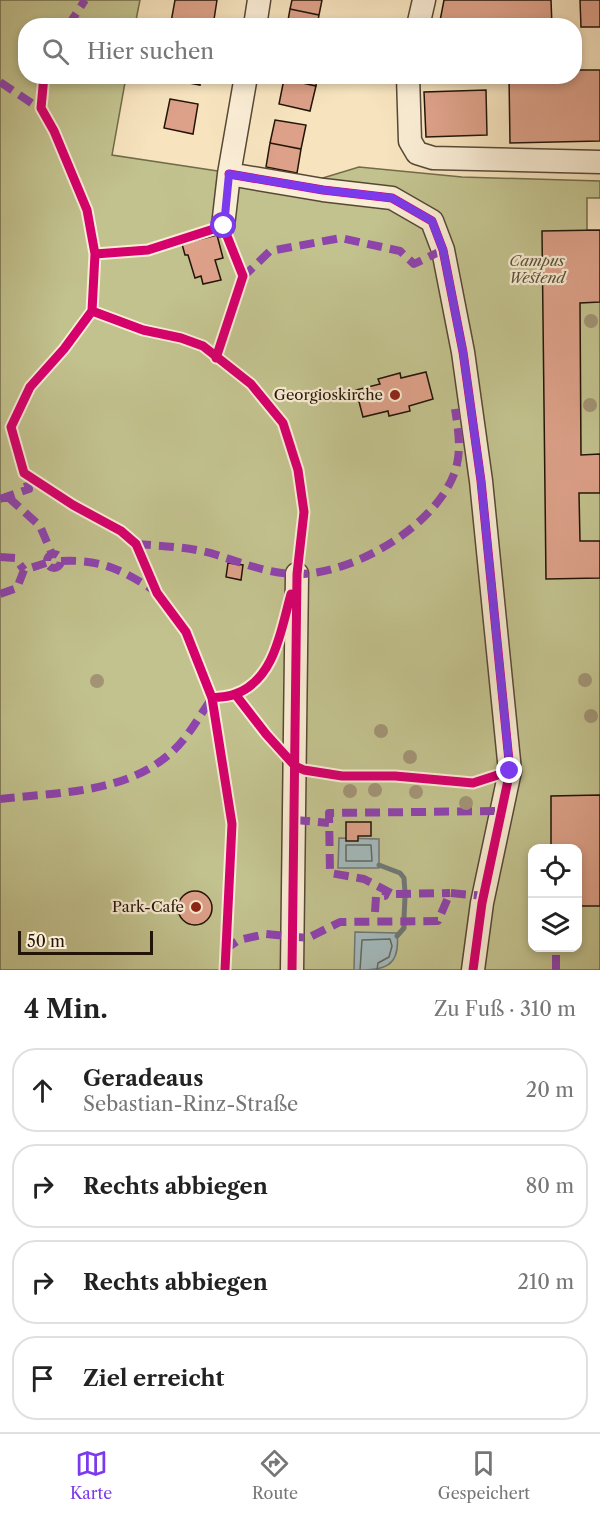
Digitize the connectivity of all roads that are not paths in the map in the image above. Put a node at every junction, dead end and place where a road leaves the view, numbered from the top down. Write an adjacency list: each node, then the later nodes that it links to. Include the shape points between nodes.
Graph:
1 (259, 0): 3 (street)
2 (424, 0): 4 (street)
3 (256, 18)
4 (420, 18)
5 (245, 84): 8 (street)
6 (408, 84): 7 (street, via 410,141 417,153 433,158)
7 (600, 162)
8 (229, 174): 9 (street); 12 (street, via 392,198 432,221 443,250 463,352 481,481 510,771)
9 (224, 226)
10 (297, 574): 11 (street)
11 (292, 970)
12 (472, 970)

